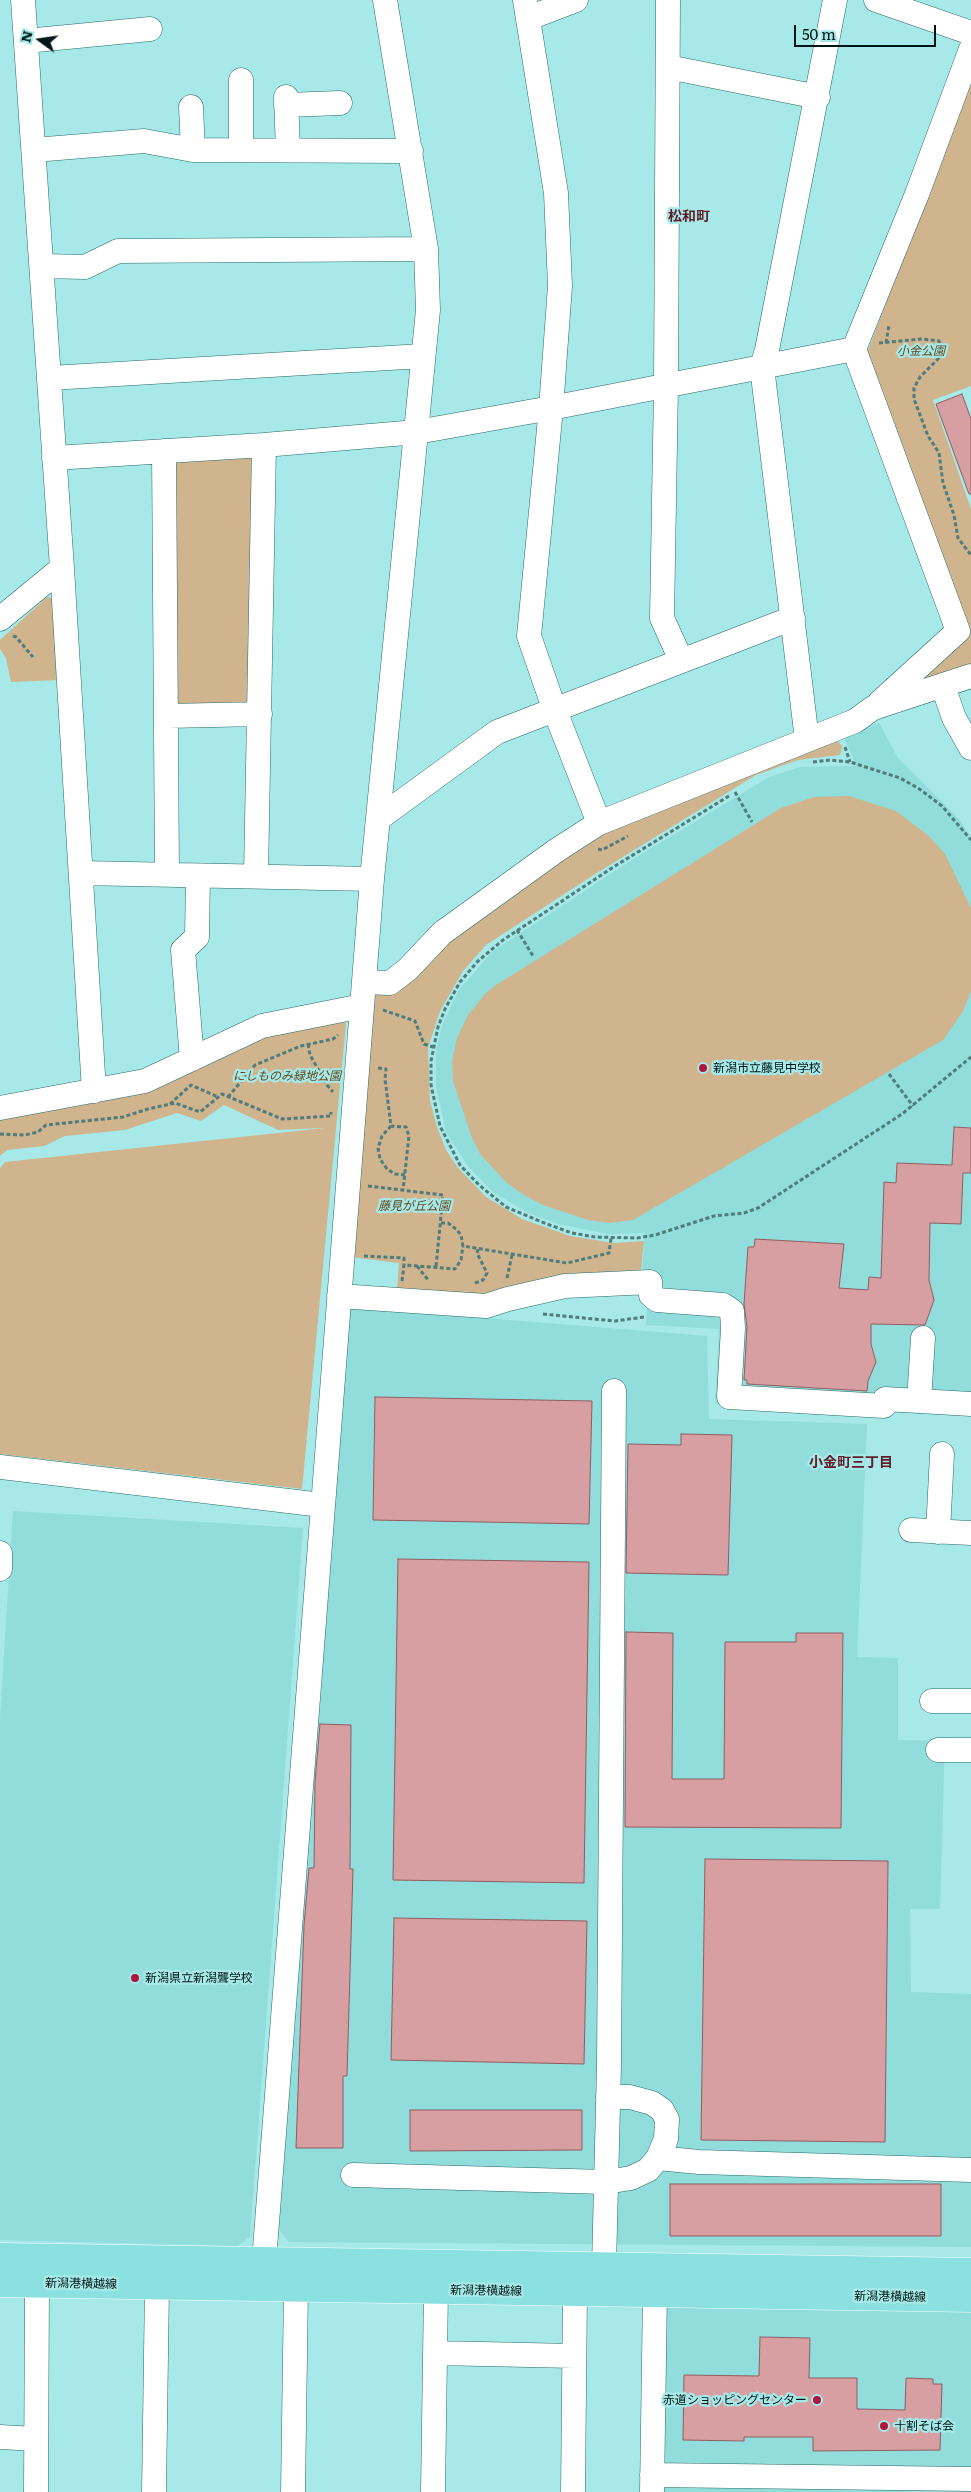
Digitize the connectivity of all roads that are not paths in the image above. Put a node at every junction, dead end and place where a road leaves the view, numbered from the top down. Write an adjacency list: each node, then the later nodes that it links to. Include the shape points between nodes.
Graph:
1 (23, 0): 10 (street)
2 (576, 0): 7 (street)
3 (668, 0): 12 (street)
4 (835, 0): 14 (street)
5 (876, 0): 9 (street)
6 (380, 1): 21 (street)
7 (527, 9): 29 (street, via 556,193 560,286)
8 (150, 29): 10 (street)
9 (971, 33)
10 (26, 41): 17 (street)
11 (971, 48): 24 (street)
12 (668, 67): 14 (street); 28 (street)
13 (241, 80): 19 (street)
14 (818, 98): 26 (street)
15 (340, 103): 20 (street, via 286,101)
16 (191, 106): 18 (street)
17 (34, 150): 18 (street, via 144,141); 23 (street)
18 (193, 150): 19 (street)
19 (241, 150): 20 (street)
20 (288, 150): 21 (street)
21 (411, 151): 22 (street)
22 (426, 249): 23 (street, via 118,251 85,268); 25 (street, via 428,310)
23 (43, 266): 27 (street)
24 (862, 346): 26 (street); 40 (street, via 958,631)
25 (423, 356): 27 (street); 30 (street)
26 (762, 367): 28 (street); 35 (street)
27 (50, 378): 33 (street)
28 (666, 386): 29 (street); 37 (street, via 662,618)
29 (551, 408): 30 (street); 41 (street, via 529,636)
30 (417, 432): 31 (street); 46 (street)
31 (264, 445): 32 (street); 42 (street)
32 (164, 451): 33 (street); 43 (street)
33 (54, 458): 34 (street)
34 (62, 568): 36 (street); 48 (street)
35 (793, 618): 37 (street); 45 (street)
36 (3, 627)
37 (681, 660): 41 (street)
38 (971, 676): 39 (street)
39 (943, 686): 40 (street); 44 (street, via 954,718)
40 (874, 708): 45 (street)
41 (555, 711): 46 (street, via 497,732); 47 (street)
42 (260, 714): 43 (street); 51 (street)
43 (167, 716): 49 (street)
44 (971, 748)
45 (808, 751): 47 (street)
46 (378, 819): 52 (street)
47 (599, 822): 53 (street, via 442,934 408,970 390,983)
48 (81, 873): 49 (street); 56 (street)
49 (167, 874): 50 (street)
50 (198, 876): 51 (street); 55 (street, via 197,937 183,950)
51 (256, 876): 52 (street)
52 (372, 879): 53 (street)
53 (364, 982): 54 (street)
54 (370, 1005): 55 (street, via 262,1026); 58 (street)
55 (192, 1059): 56 (street, via 145,1081)
56 (94, 1091): 57 (street)
57 (0, 1108)
58 (339, 1296): 61 (street, via 486,1306 565,1286 650,1282 652,1295 657,1300 723,1305 732,1311 729,1397 884,1406 885,1399); 65 (street)
59 (923, 1338): 61 (street)
60 (614, 1391): 75 (street)
61 (919, 1401): 62 (street)
62 (971, 1404)
63 (942, 1454): 67 (street)
64 (0, 1467): 65 (street)
65 (322, 1505): 81 (street)
66 (911, 1530): 67 (street)
67 (938, 1532): 68 (street)
68 (971, 1533)
69 (0, 1553): 70 (street)
70 (0, 1569)
71 (932, 1701): 72 (street)
72 (971, 1702)
73 (938, 1750): 74 (street)
74 (971, 1750)
75 (608, 2097): 76 (street, via 641,2100 662,2110 667,2119 666,2139); 79 (street)
76 (658, 2158): 77 (street); 79 (street, via 648,2170 631,2178)
77 (971, 2170)
78 (353, 2175): 79 (street)
79 (606, 2182): 82 (street)
80 (0, 2257): 81 (main road, 新潟港横越線)
81 (264, 2261): 82 (main road, 新潟港横越線)
82 (604, 2266): 83 (main road, 新潟港横越線)
83 (971, 2272)
84 (0, 2283): 85 (main road, 新潟港横越線)
85 (37, 2284): 86 (main road, 新潟港横越線); 95 (street)
86 (157, 2286): 87 (main road, 新潟港横越線); 100 (street)
87 (296, 2288): 88 (main road, 新潟港横越線); 101 (street)
88 (436, 2290): 89 (main road, 新潟港横越線); 92 (street)
89 (575, 2292): 90 (main road, 新潟港横越線); 93 (street)
90 (654, 2293): 91 (main road, 新潟港横越線); 97 (street)
91 (971, 2298)
92 (435, 2353): 93 (street); 102 (street)
93 (574, 2356): 103 (street)
94 (0, 2437): 95 (street)
95 (36, 2439): 99 (street)
96 (971, 2478): 98 (street)
97 (652, 2483): 98 (street)
98 (854, 2485)
99 (36, 2492)
100 (154, 2492)
101 (293, 2492)
102 (433, 2492)
103 (573, 2492)

